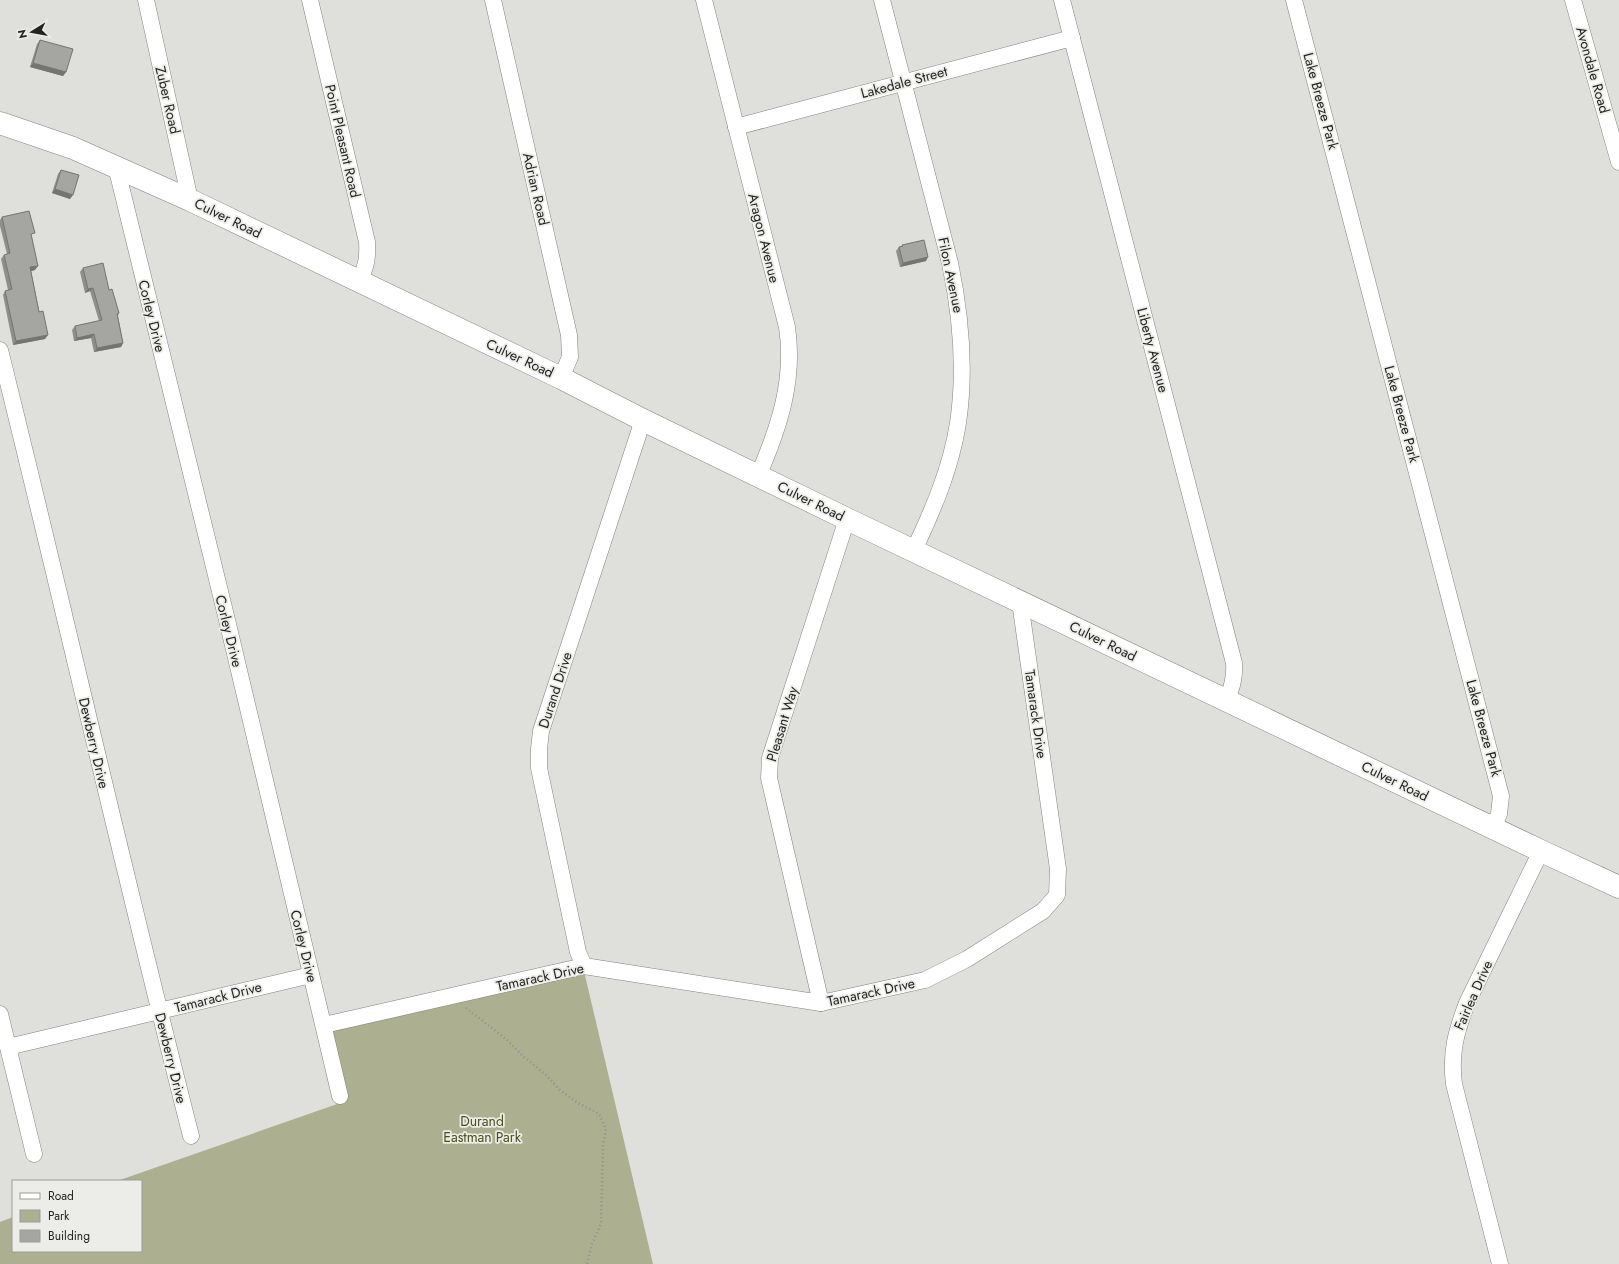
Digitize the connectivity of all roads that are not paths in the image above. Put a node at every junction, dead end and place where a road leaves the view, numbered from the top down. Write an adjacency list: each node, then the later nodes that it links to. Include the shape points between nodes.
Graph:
1 (146, 0): 15 (street, Zuber Road)
2 (310, 0): 16 (street, Point Pleasant Road, via 367,242 368,256)
3 (493, 0): 18 (street, Adrian Road, via 569,335 570,357)
4 (704, 0): 12 (street, Aragon Avenue)
5 (882, 0): 10 (street, Filon Avenue)
6 (1062, 0): 9 (street, Liberty Avenue)
7 (1294, 0): 25 (street, Lake Breeze Park, via 1501,796 1499,814)
8 (1573, 0): 13 (street, Avondale Road)
9 (1072, 38): 10 (street, Lakedale Street); 24 (street, Liberty Avenue, via 1234,663 1235,674)
10 (903, 82): 12 (street, Lakedale Street); 22 (street, Filon Avenue, via 950,263 961,329 963,362 962,395 952,452 932,513)
11 (0, 123): 14 (main road, Culver Road)
12 (736, 127): 20 (street, Aragon Avenue, via 790,343 785,398 779,422)
13 (1619, 162)
14 (116, 166): 15 (main road, Culver Road); 29 (street, Corley Drive)
15 (190, 200): 16 (main road, Culver Road)
16 (359, 281): 18 (main road, Culver Road)
17 (0, 350): 31 (street, Dewberry Drive)
18 (561, 378): 19 (main road, Culver Road)
19 (643, 420): 20 (main road, Culver Road); 28 (street, Durand Drive, via 541,731 539,749 539,768 578,952)
20 (758, 476): 21 (main road, Culver Road)
21 (847, 519): 22 (main road, Culver Road); 30 (street, Pleasant Way, via 770,758 769,768 769,778)
22 (914, 550): 23 (main road, Culver Road)
23 (1020, 602): 24 (main road, Culver Road); 30 (street, Tamarack Drive, via 1058,869 1057,894 1043,911 967,960 925,980)
24 (1227, 700): 25 (main road, Culver Road)
25 (1493, 828): 26 (main road, Culver Road)
26 (1541, 851): 27 (main road, Culver Road); 38 (street, Fairlea Drive, via 1467,1003 1457,1028 1453,1050 1454,1084)
27 (1619, 887)
28 (584, 966): 30 (street, Tamarack Drive); 33 (street, Tamarack Drive)
29 (311, 975): 31 (street, Tamarack Drive); 33 (street, Corley Drive)
30 (821, 1003)
31 (159, 1011): 34 (street, Tamarack Drive); 36 (street, Dewberry Drive)
32 (0, 1014): 34 (street)
33 (324, 1024): 35 (street, Corley Drive)
34 (8, 1047): 37 (street)
35 (340, 1096)
36 (191, 1136)
37 (34, 1154)
38 (1500, 1264)

